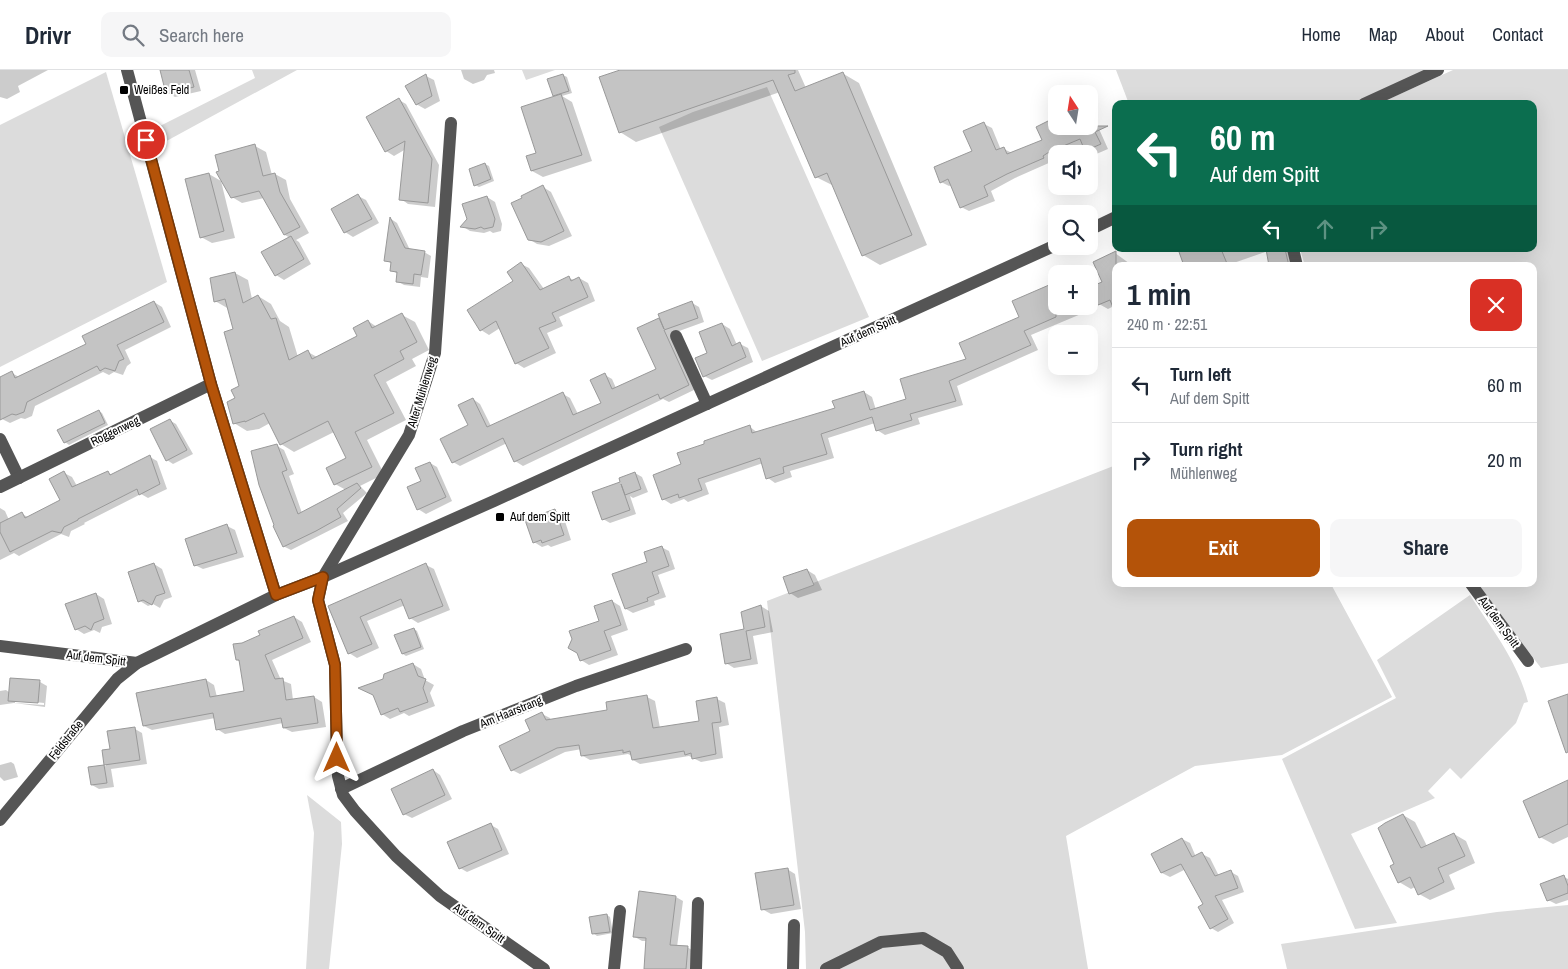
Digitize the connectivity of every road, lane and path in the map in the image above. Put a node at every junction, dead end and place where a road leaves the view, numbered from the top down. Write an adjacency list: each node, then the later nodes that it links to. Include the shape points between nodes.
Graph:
1 (127, 70): 9 (street)
2 (1438, 70): 3 (street)
3 (1373, 100)
4 (451, 123): 14 (street, Alter Mühlenweg, via 435,353 409,435)
5 (1112, 219): 6 (street)
6 (1098, 226)
7 (1048, 249): 10 (street, Auf dem Spitt)
8 (676, 336): 10 (street)
9 (211, 384): 12 (street, Roggenweg); 16 (street)
10 (707, 404): 14 (street, Auf dem Spitt)
11 (0, 439): 12 (street)
12 (19, 478): 13 (street, Roggenweg)
13 (0, 487)
14 (323, 577): 16 (street, Auf dem Spitt); 21 (street, Auf dem Spitt, via 318,600 335,665)
15 (1473, 587): 19 (street, Auf dem Spitt)
16 (276, 595): 20 (street, Auf dem Spitt)
17 (0, 646): 20 (street, Auf dem Spitt)
18 (686, 649): 21 (street, Am Haarstrang, via 576,686 462,731)
19 (1528, 661)
20 (137, 663): 22 (street, Feldstraße, via 117,679)
21 (341, 789): 26 (street, Auf dem Spitt, via 355,811 396,856 440,896)
22 (0, 820)
23 (698, 903): 28 (street)
24 (620, 911): 27 (street)
25 (794, 925): 29 (street)
26 (544, 969)
27 (614, 969)
28 (696, 969)
29 (793, 969)
30 (826, 969): 31 (street, via 881,942 923,938 947,952)
31 (958, 969)

